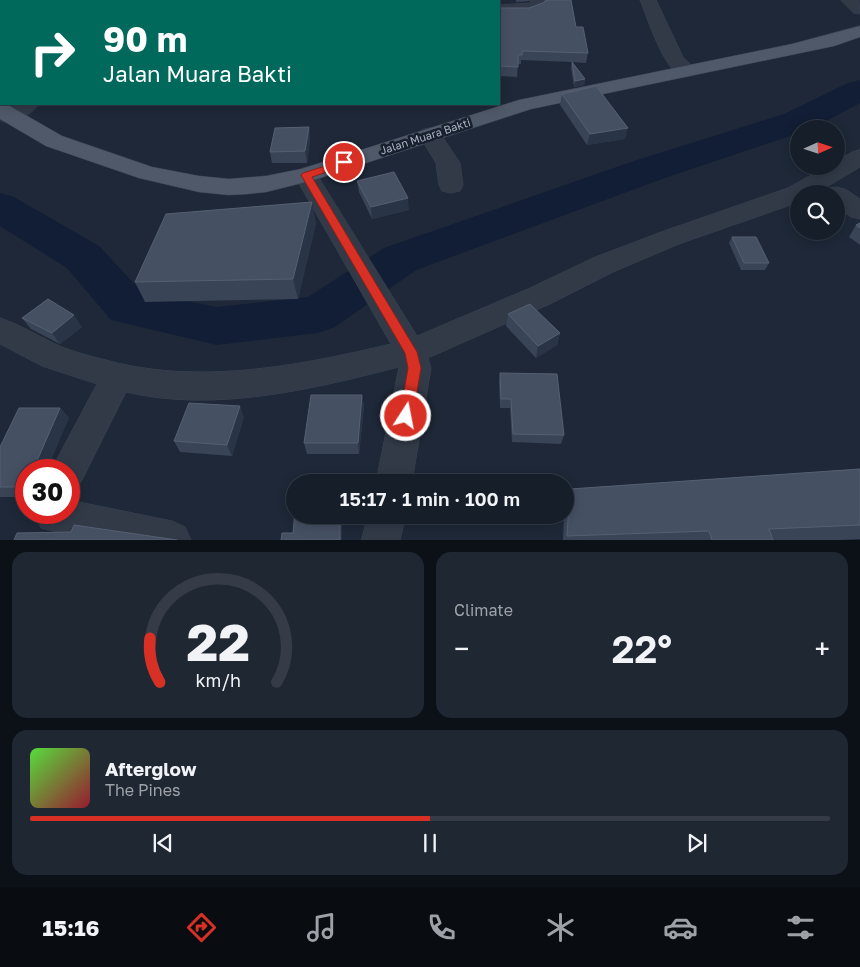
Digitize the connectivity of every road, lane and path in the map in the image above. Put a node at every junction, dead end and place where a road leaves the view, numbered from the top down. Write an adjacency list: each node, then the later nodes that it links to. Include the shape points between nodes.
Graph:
1 (539, 0): 5 (street, via 534,8)
2 (648, 0): 7 (street, via 675,59)
3 (849, 0): 4 (street)
4 (860, 9)
5 (500, 10)
6 (860, 30): 7 (main road, Jalan Muara Bakti, via 827,42)
7 (687, 71): 10 (main road, Jalan Muara Bakti, via 526,104)
8 (25, 105): 9 (street)
9 (4, 113): 12 (main road, Jalan Muara Bakti, via 54,141 147,173 199,184 247,186)
10 (430, 135): 12 (main road, Jalan Muara Bakti); 13 (street, via 448,163)
11 (860, 157): 14 (street)
12 (306, 175): 19 (street)
13 (451, 185)
14 (834, 185)
15 (790, 197): 19 (street, via 603,264 533,299)
16 (845, 201): 17 (street)
17 (860, 211)
18 (0, 330): 20 (street, via 53,357)
19 (405, 341): 20 (street, via 314,374 264,382 168,385); 22 (street, via 415,368)
20 (118, 377): 21 (street)
21 (75, 459)
22 (396, 474)
23 (80, 521): 25 (street)
24 (385, 524): 26 (street)
25 (172, 540)
26 (381, 540)

